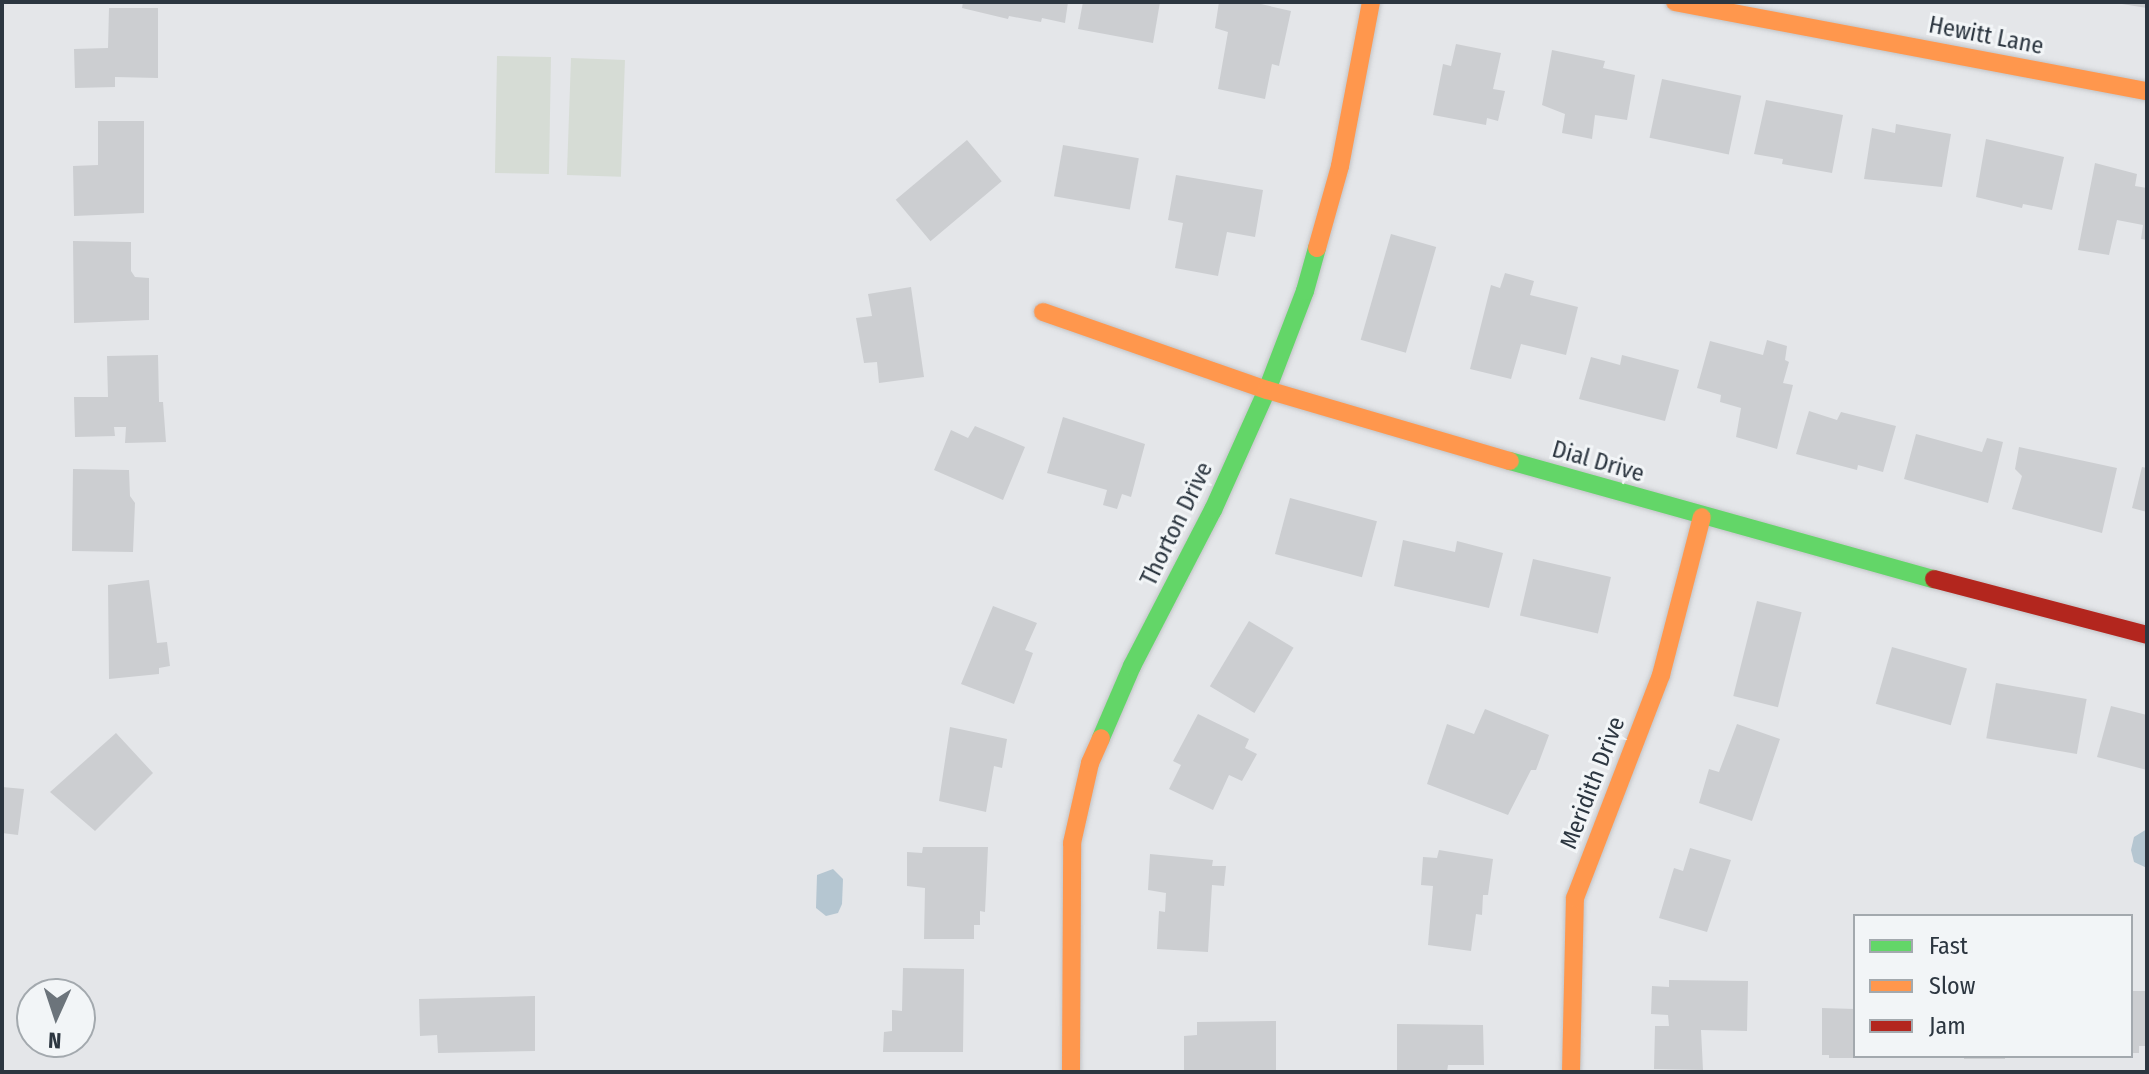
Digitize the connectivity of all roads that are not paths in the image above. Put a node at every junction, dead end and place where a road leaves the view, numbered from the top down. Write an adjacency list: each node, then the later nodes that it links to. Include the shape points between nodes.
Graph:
1 (1371, 2): 5 (street, Thorton Drive, via 1340,166 1305,291)
2 (1675, 2): 3 (street, Hewitt Lane)
3 (2147, 91)
4 (1043, 312): 5 (street, Dial Drive)
5 (1267, 390): 6 (street, Dial Drive); 8 (street, Thorton Drive, via 1090,763 1072,843)
6 (1702, 517): 7 (street, Dial Drive); 9 (street, Meridith Drive, via 1661,675 1575,898)
7 (2147, 635)
8 (1071, 1072)
9 (1571, 1072)

